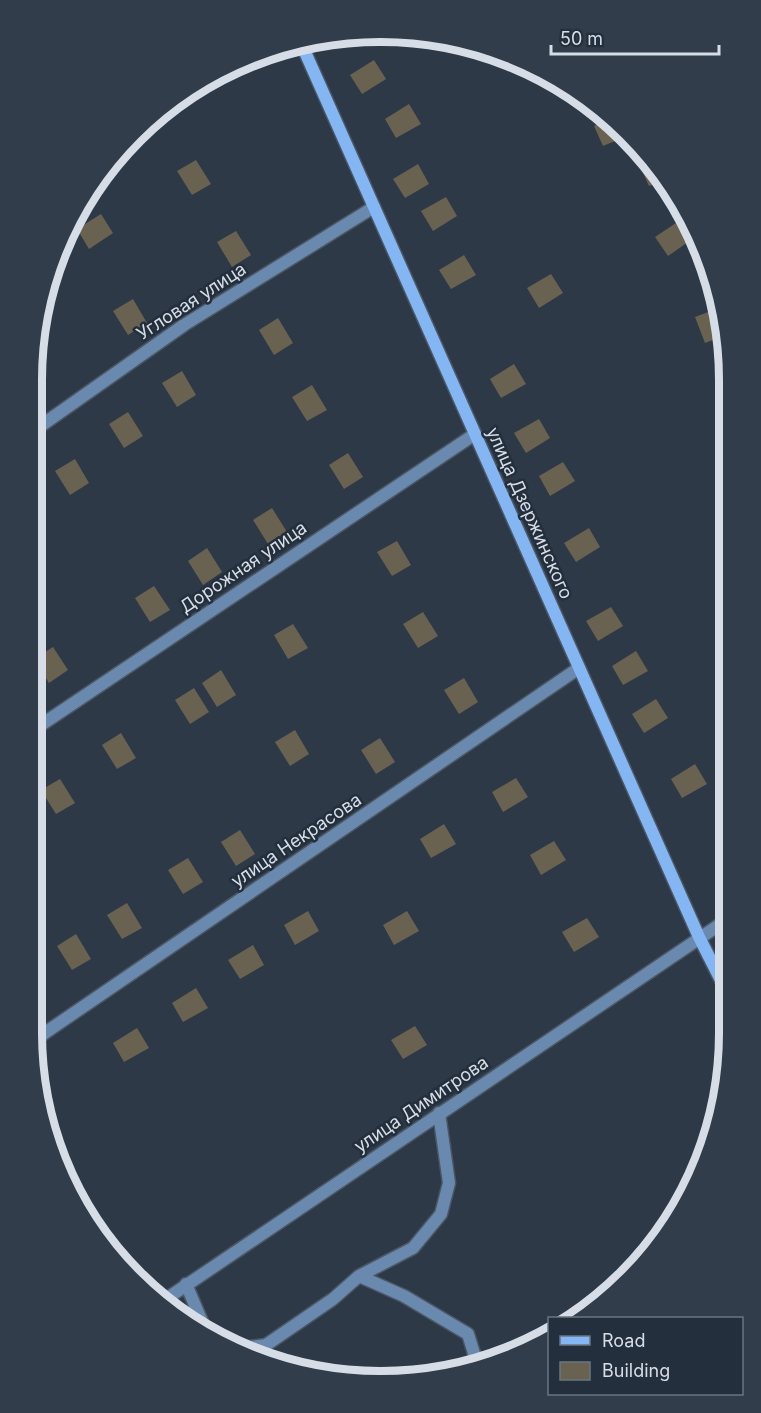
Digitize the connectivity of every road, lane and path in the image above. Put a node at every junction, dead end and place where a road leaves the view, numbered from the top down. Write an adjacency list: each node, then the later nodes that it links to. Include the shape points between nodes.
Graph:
1 (305, 51): 2 (main road, улица Дзержинского)
2 (374, 207): 3 (street, Угловая улица, via 184,325); 4 (main road, улица Дзержинского)
3 (42, 425)
4 (475, 434): 5 (main road, улица Дзержинского); 6 (street, Дорожная улица)
5 (579, 668): 8 (main road, улица Дзержинского); 10 (street, улица Некрасова)
6 (42, 723)
7 (719, 925): 8 (street, улица Димитрова)
8 (699, 938): 9 (main road, улица Дзержинского); 11 (street, улица Димитрова)
9 (719, 977)
10 (42, 1035)
11 (439, 1113): 12 (street, via 449,1184 441,1214 413,1248); 13 (street, улица Димитрова)
12 (359, 1276): 16 (street, via 266,1345); 17 (street, via 404,1296 468,1334)
13 (186, 1284): 14 (street, улица Димитрова); 15 (street)
14 (169, 1297)
15 (201, 1320)
16 (255, 1346)
17 (475, 1357)

